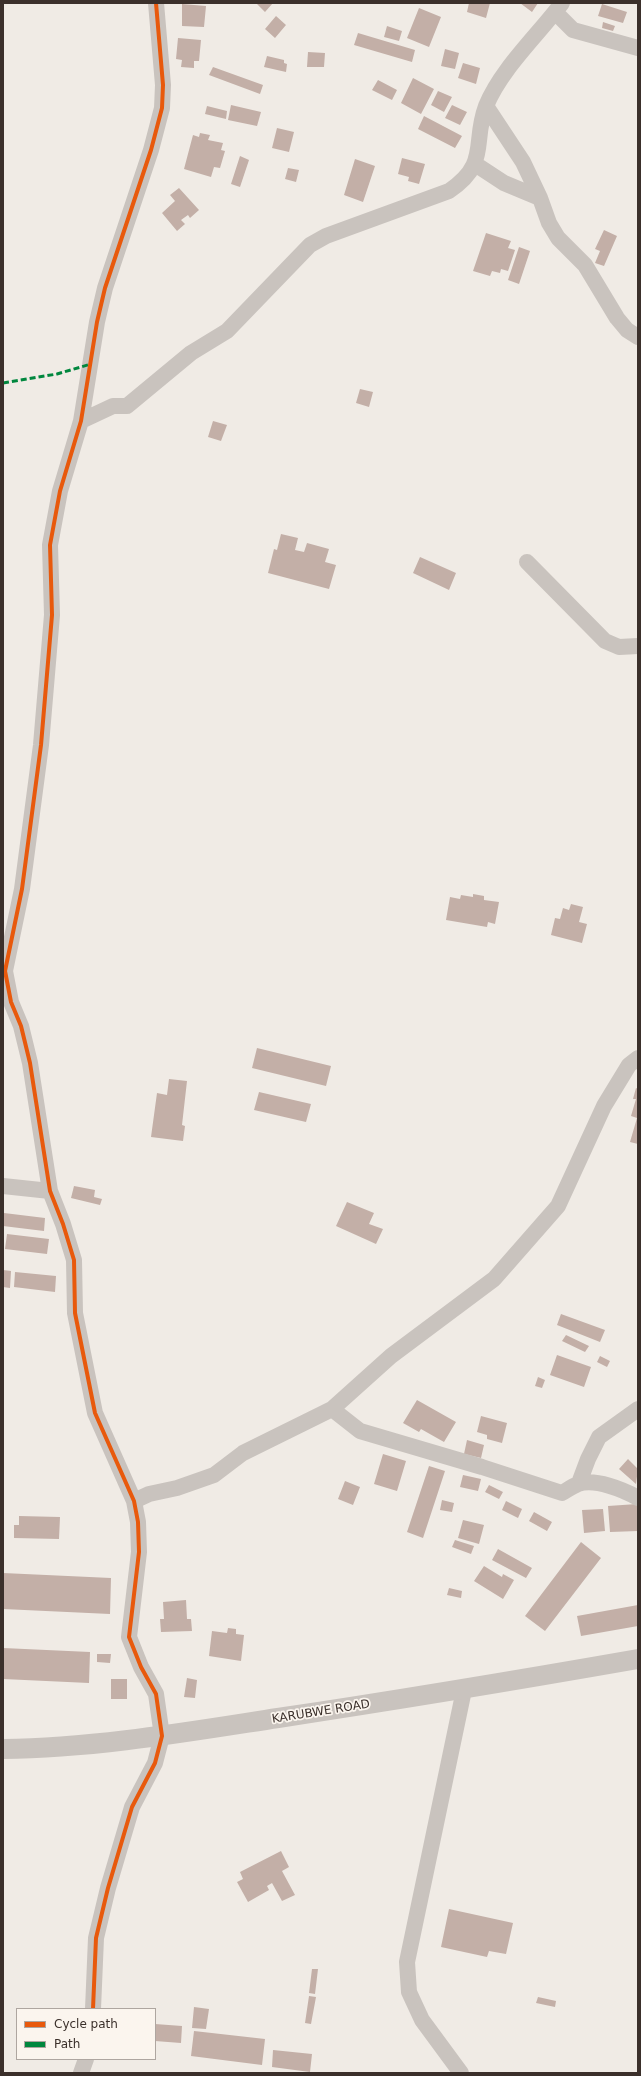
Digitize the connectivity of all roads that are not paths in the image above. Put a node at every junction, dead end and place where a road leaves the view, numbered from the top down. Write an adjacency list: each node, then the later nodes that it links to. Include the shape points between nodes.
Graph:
1 (156, 3): 8 (street, via 163,85 162,108 158,129 105,288)
2 (558, 8): 3 (street, via 573,30); 4 (street, via 501,80)
3 (638, 48)
4 (486, 106): 5 (street); 6 (street, via 513,145)
5 (475, 164): 6 (street, via 504,183); 8 (street, via 462,182 449,191 326,236 310,245 227,331 191,353 128,406 113,406)
6 (540, 198): 7 (street, via 549,223 558,238 585,265 617,318 627,330)
7 (638, 337)
8 (81, 422): 11 (street, via 60,491 50,545 52,615 41,745 22,889)
9 (527, 562): 10 (street, via 605,641 620,647)
10 (638, 646)
11 (7, 941): 14 (street, via 5,971 11,1002 21,1026 30,1063)
12 (638, 1058): 15 (street, via 629,1065 604,1106 558,1206 494,1279 391,1356)
13 (3, 1186): 14 (street)
14 (50, 1191): 19 (street, via 74,1260 75,1312 94,1413)
15 (332, 1409): 17 (street, via 360,1432 562,1493); 19 (street, via 244,1453 214,1475)
16 (638, 1409): 17 (street, via 599,1437)
17 (579, 1483): 18 (street, via 623,1489)
18 (638, 1498)
19 (134, 1501): 22 (street, via 140,1552 129,1637 156,1694)
20 (638, 1659): 21 (street, KARUBWE ROAD)
21 (464, 1690): 22 (street, KARUBWE ROAD); 27 (street, via 407,1962 409,1992 422,2020)
22 (162, 1736): 23 (street, KARUBWE ROAD, via 40,1749); 24 (street, via 155,1763 132,1807 108,1888 96,1938)
23 (3, 1750)
24 (93, 2008)
25 (86, 2060): 26 (street)
26 (81, 2073)
27 (460, 2073)

